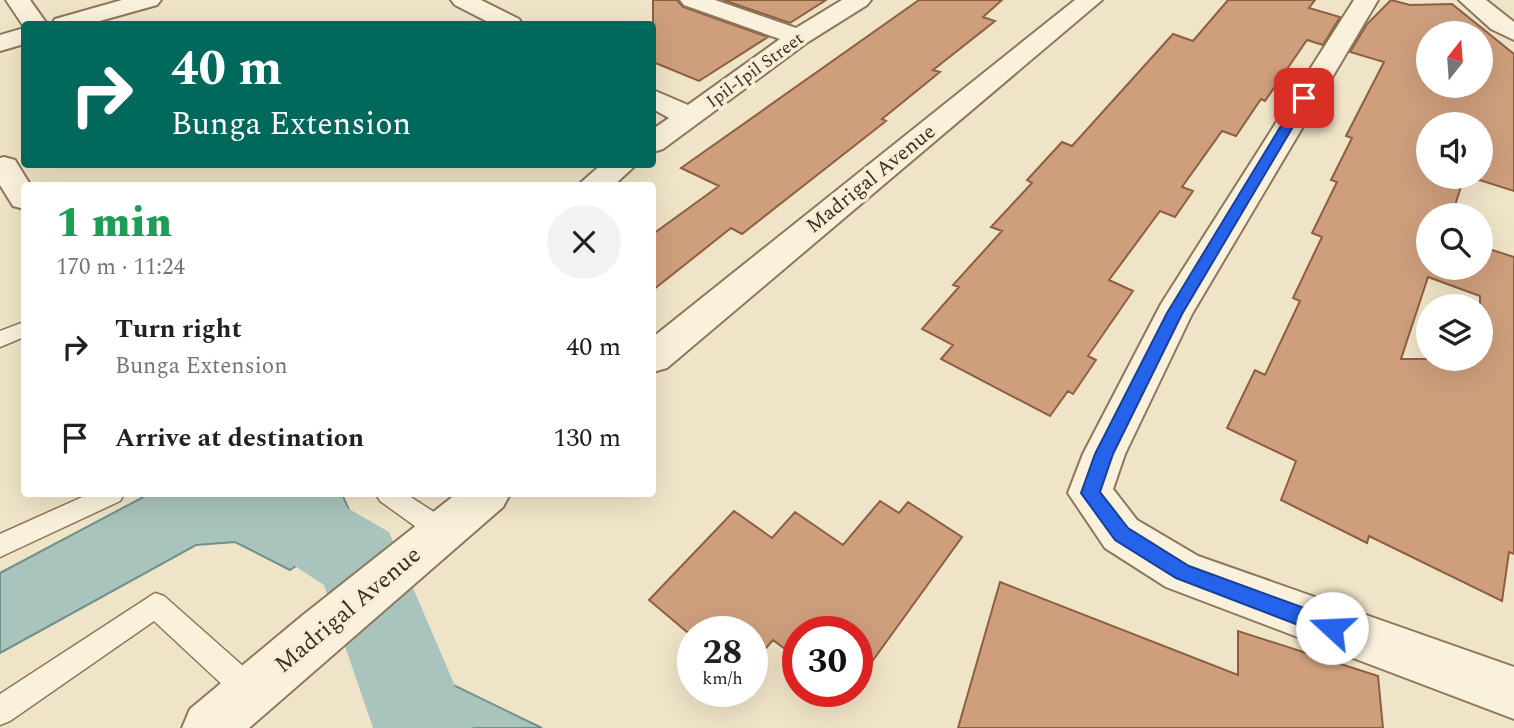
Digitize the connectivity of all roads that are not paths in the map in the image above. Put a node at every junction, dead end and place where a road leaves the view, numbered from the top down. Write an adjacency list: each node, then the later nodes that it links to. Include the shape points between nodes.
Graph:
1 (18, 0): 9 (street)
2 (149, 0): 10 (street)
3 (463, 0): 11 (street)
4 (692, 0): 14 (street)
5 (859, 0): 14 (street, Ipil-Ipil Street)
6 (1090, 0): 25 (street, Madrigal Avenue)
7 (1366, 0): 32 (street, via 1174,313 1104,454 1090,493 1121,534 1183,572)
8 (1471, 0): 12 (street)
9 (34, 21)
10 (75, 21)
11 (504, 21)
12 (1514, 32)
13 (21, 37): 15 (street)
14 (800, 37): 17 (street, Ipil-Ipil Street)
15 (0, 43)
16 (656, 100): 17 (street)
17 (691, 117): 18 (street, Ipil-Ipil Street)
18 (656, 141)
19 (10, 160): 22 (street)
20 (617, 168): 21 (street)
21 (597, 182)
22 (21, 191)
23 (21, 330): 24 (lane)
24 (0, 339)
25 (656, 356)
26 (106, 497): 30 (lane)
27 (391, 497): 29 (lane)
28 (484, 497): 29 (street, Madrigal Avenue)
29 (430, 541): 31 (street, Madrigal Avenue)
30 (0, 546)
31 (250, 692): 33 (lane, via 155,605); 34 (street, Madrigal Avenue)
32 (1514, 694)
33 (0, 711)
34 (209, 728)

